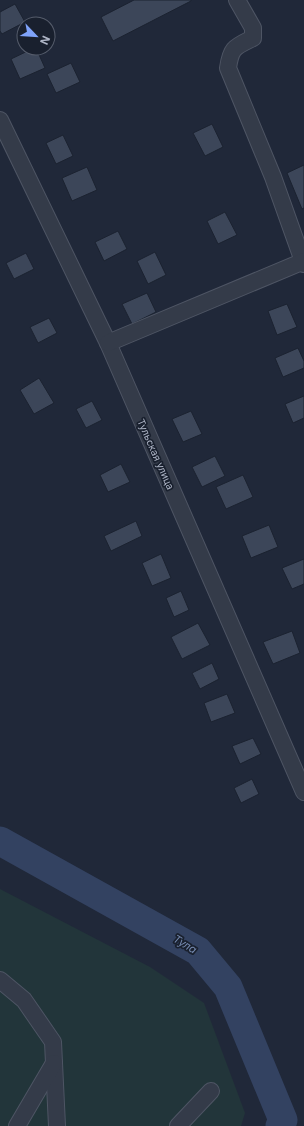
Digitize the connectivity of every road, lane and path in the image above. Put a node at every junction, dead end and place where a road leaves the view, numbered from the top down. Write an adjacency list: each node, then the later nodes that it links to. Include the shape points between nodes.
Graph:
1 (237, 0): 3 (street, via 253,28 253,38 234,48 228,68 273,177)
2 (0, 120): 4 (street, Тульская улица)
3 (304, 262): 4 (street)
4 (108, 343): 5 (street, Тульская улица)
5 (304, 792)
6 (0, 980): 7 (street, via 24,1000 53,1042)
7 (54, 1063): 9 (street); 10 (street)
8 (211, 1091): 11 (street)
9 (17, 1126)
10 (56, 1126)
11 (178, 1126)

